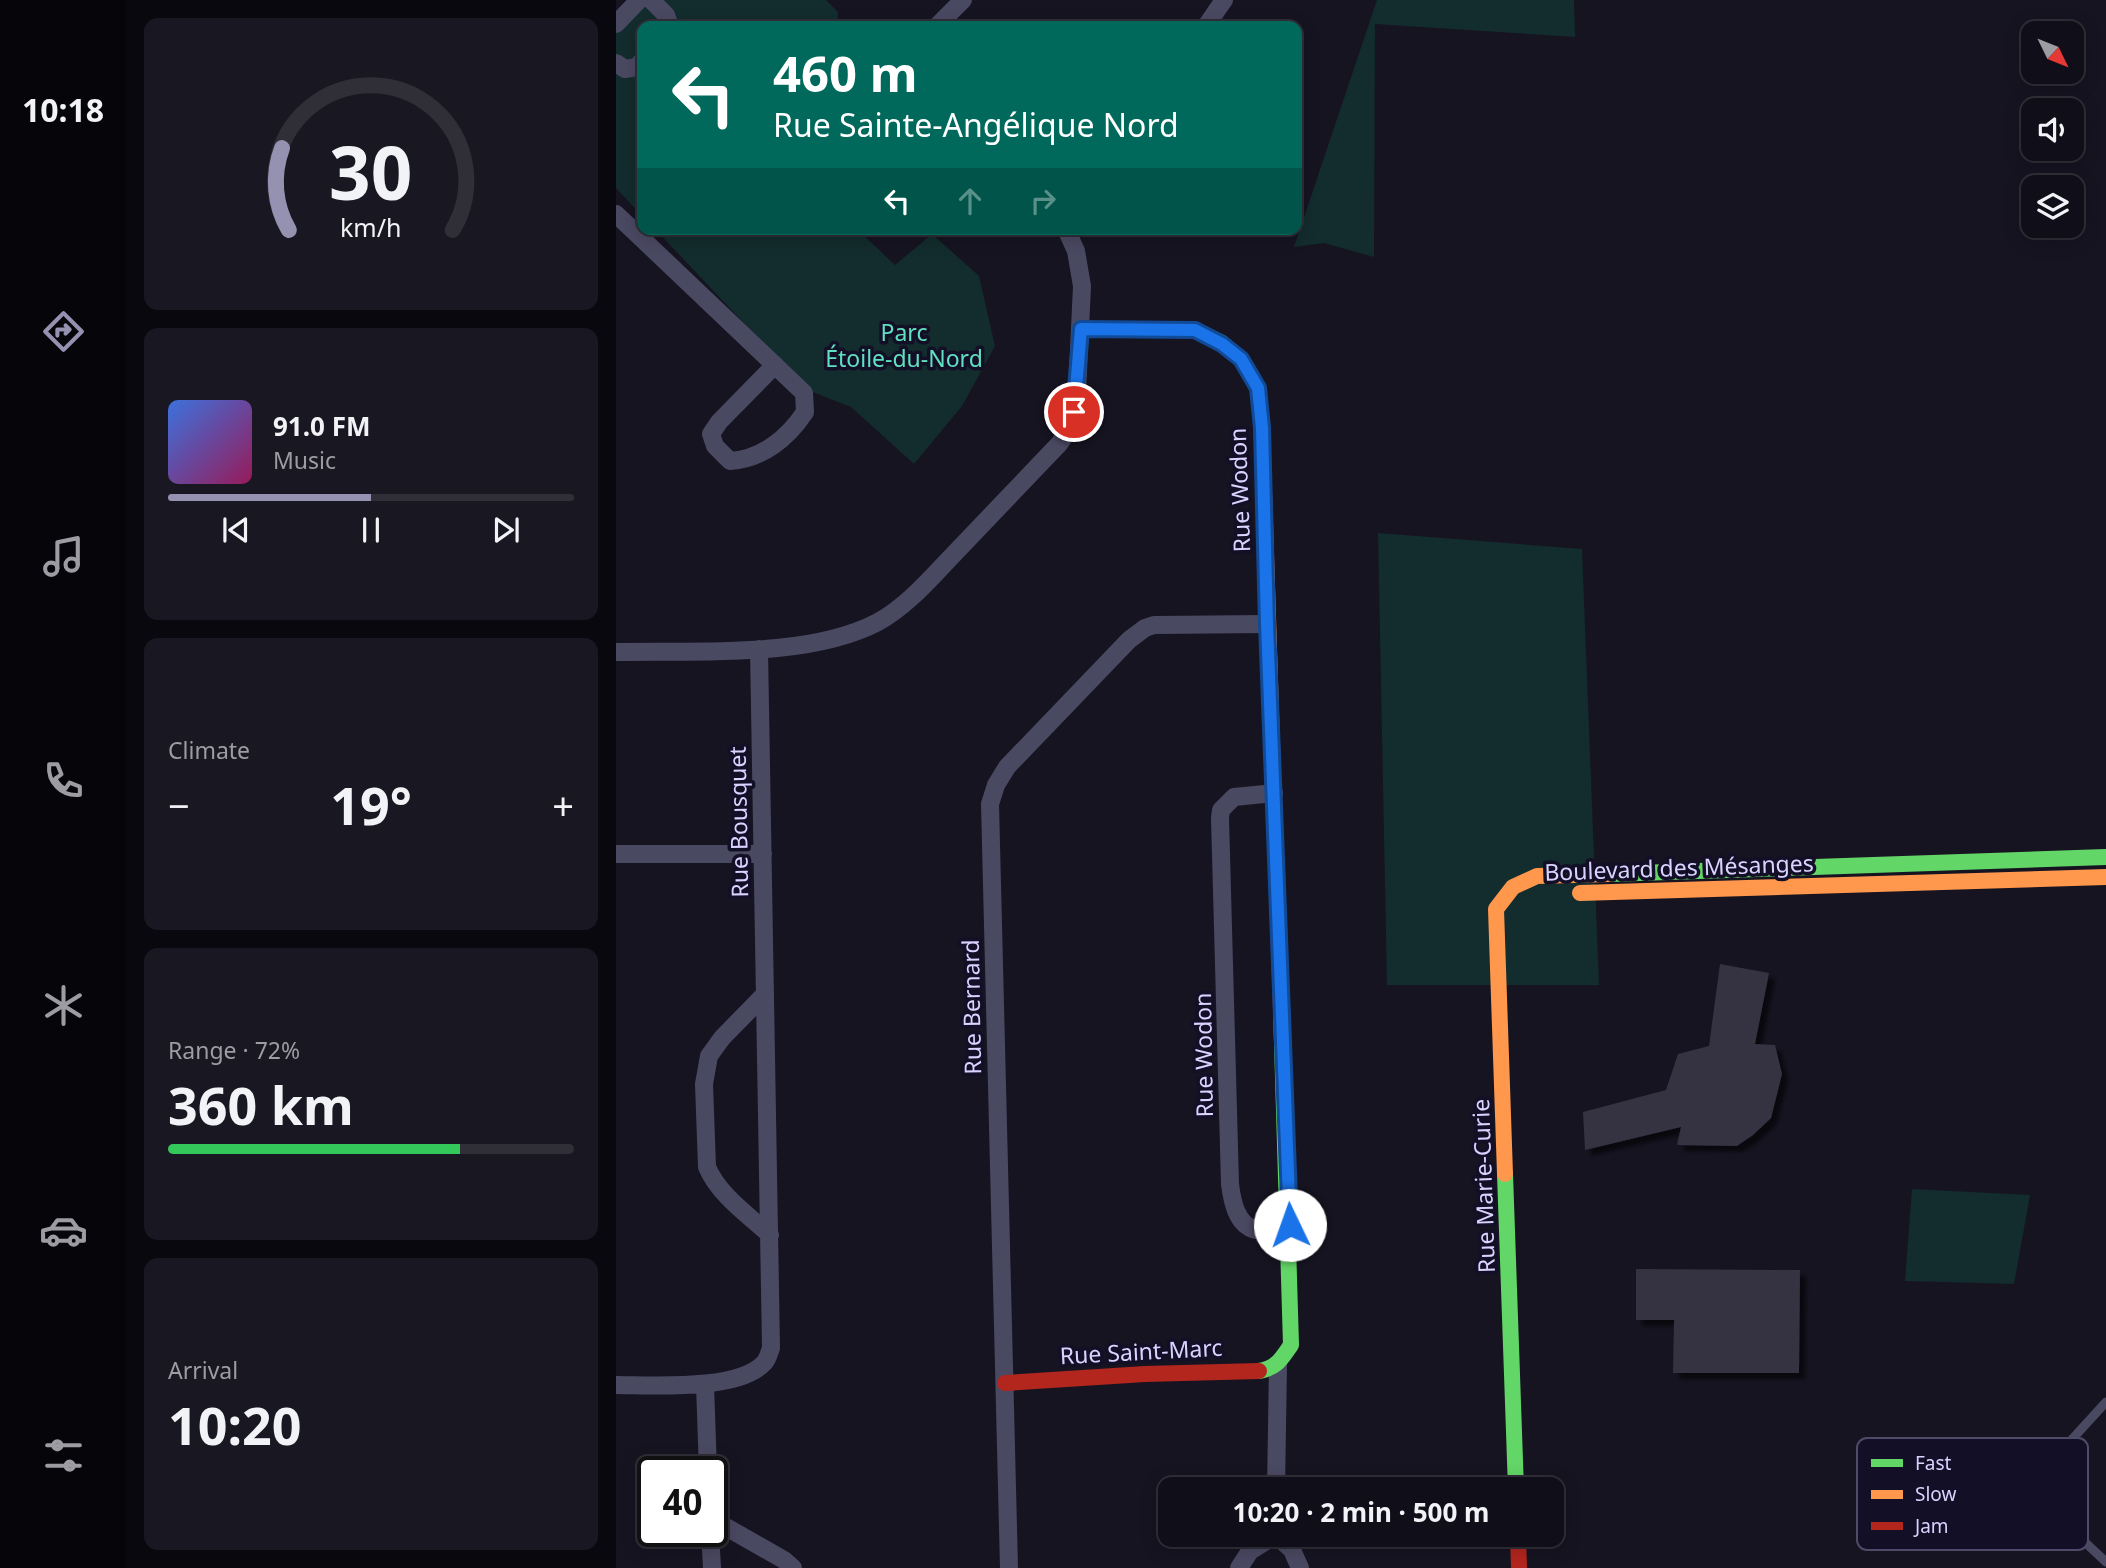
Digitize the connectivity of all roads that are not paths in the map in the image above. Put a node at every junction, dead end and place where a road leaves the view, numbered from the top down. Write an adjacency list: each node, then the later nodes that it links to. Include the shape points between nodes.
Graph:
1 (639, 0): 8 (street)
2 (651, 0): 5 (street)
3 (963, 0): 6 (street)
4 (1224, 0): 7 (street)
5 (668, 21)
6 (942, 21)
7 (1209, 21)
8 (616, 24)
9 (616, 63): 10 (street, via 625,69)
10 (637, 67)
11 (617, 218): 14 (street)
12 (1069, 235): 13 (street, via 1082,286)
13 (1081, 329): 15 (street, Rue Wodon, via 1195,330 1241,359 1258,388 1261,412); 16 (street, via 1077,392 1067,436 912,597 878,622 842,636)
14 (775, 365): 14 (street, via 711,434 715,446 730,461 770,449 805,412 804,393)
15 (1267, 624): 18 (street, Rue Wodon); 30 (street, Rue Bernard, via 1145,628 1007,767 992,794)
16 (759, 649): 17 (street); 19 (street, Rue Bousquet)
17 (616, 652)
18 (1274, 793): 27 (street, Rue Wodon); 27 (street, Rue Wodon, via 1234,797 1221,810 1220,818 1230,1184 1234,1208 1256,1230)
19 (764, 854): 20 (street); 26 (street, Rue Bousquet)
20 (616, 855)
21 (2106, 857): 23 (street, Boulevard des Mésanges, via 1537,876)
22 (2106, 877): 24 (street, Boulevard des Mésanges)
23 (1513, 887): 25 (street, Boulevard des Mésanges); 37 (street, Rue Marie-Curie, via 1496,909)
24 (1564, 893)
25 (1537, 894)
26 (765, 994): 28 (street, Rue Bousquet); 28 (street, via 712,1050 704,1084 706,1159 711,1176)
27 (1290, 1225): 29 (street, Rue Wodon, via 1291,1345)
28 (770, 1235): 31 (street, Rue Bousquet, via 771,1348 766,1361 749,1374)
29 (1278, 1364): 30 (street, Rue Saint-Marc, via 1260,1371); 36 (street)
30 (1005, 1383): 47 (street, Rue Bernard)
31 (705, 1384): 32 (street); 35 (street)
32 (616, 1385)
33 (2106, 1402): 34 (lane)
34 (2073, 1438)
35 (707, 1456)
36 (1276, 1477)
37 (1516, 1477)
38 (728, 1528): 46 (street)
39 (2088, 1545): 44 (lane)
40 (711, 1547): 45 (street)
41 (1256, 1547): 48 (street)
42 (1289, 1547): 49 (street)
43 (1518, 1547): 50 (street)
44 (2106, 1562)
45 (712, 1568)
46 (793, 1568)
47 (1009, 1568)
48 (1239, 1568)
49 (1300, 1568)
50 (1519, 1568)

